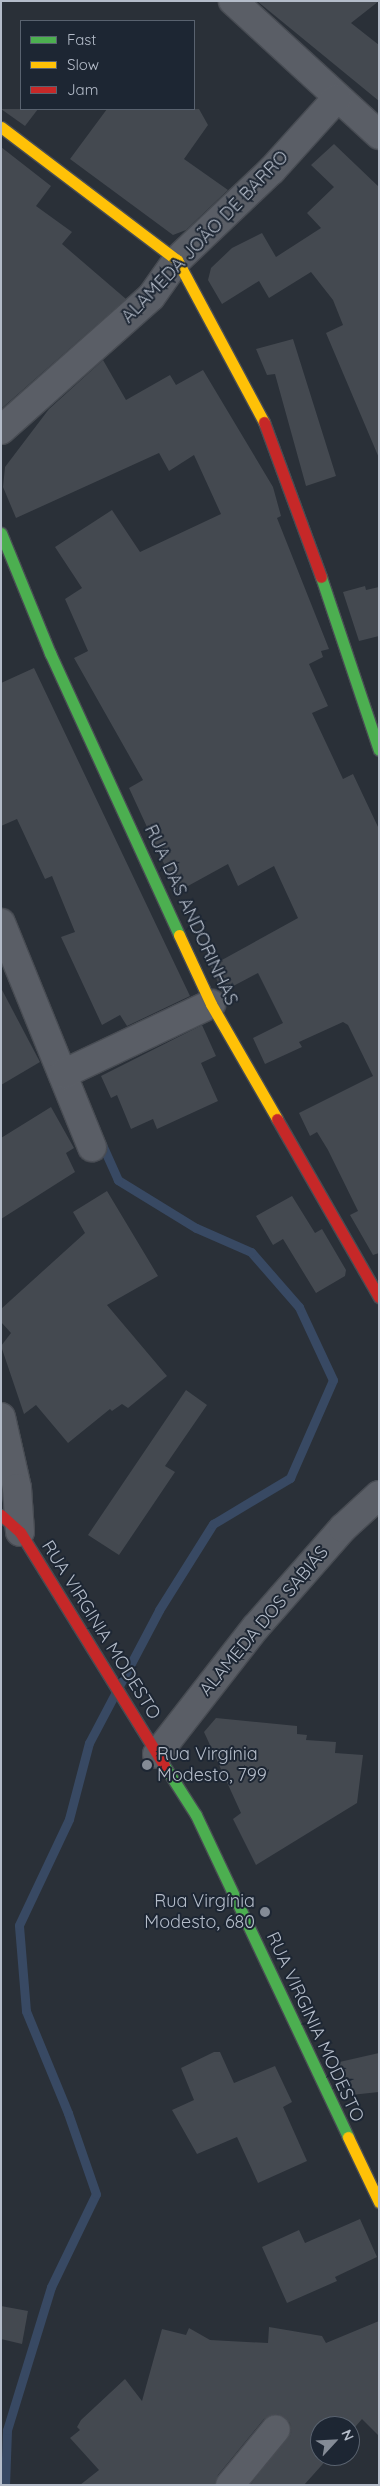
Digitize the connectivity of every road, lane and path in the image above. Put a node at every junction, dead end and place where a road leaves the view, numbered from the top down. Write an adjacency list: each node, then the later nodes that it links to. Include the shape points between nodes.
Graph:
1 (233, 1): 2 (street)
2 (337, 98): 4 (street); 5 (street, ALAMEDA JOÃO DE BARRO, via 272,170)
3 (1, 127): 5 (street)
4 (379, 135)
5 (177, 260): 6 (street, ALAMEDA JOÃO DE BARRO, via 151,297); 8 (street, via 264,421 297,505)
6 (1, 430)
7 (1, 533): 10 (street, RUA DAS ANDORINHAS, via 50,653)
8 (379, 750)
9 (1, 923): 11 (street)
10 (212, 1004): 11 (street); 13 (street, RUA DAS ANDORINHAS)
11 (63, 1074): 12 (street)
12 (92, 1147)
13 (379, 1297)
14 (1, 1417): 16 (street, via 17,1488)
15 (379, 1495): 17 (street, ALAMEDA DOS SABIÁS, via 343,1528 256,1626)
16 (11, 1524): 17 (street, RUA VIRGINIA MODESTO)
17 (157, 1754): 18 (street, RUA VIRGINIA MODESTO, via 214,1849 294,2028)
18 (379, 2202)
19 (276, 2429): 20 (street)
20 (230, 2485)

